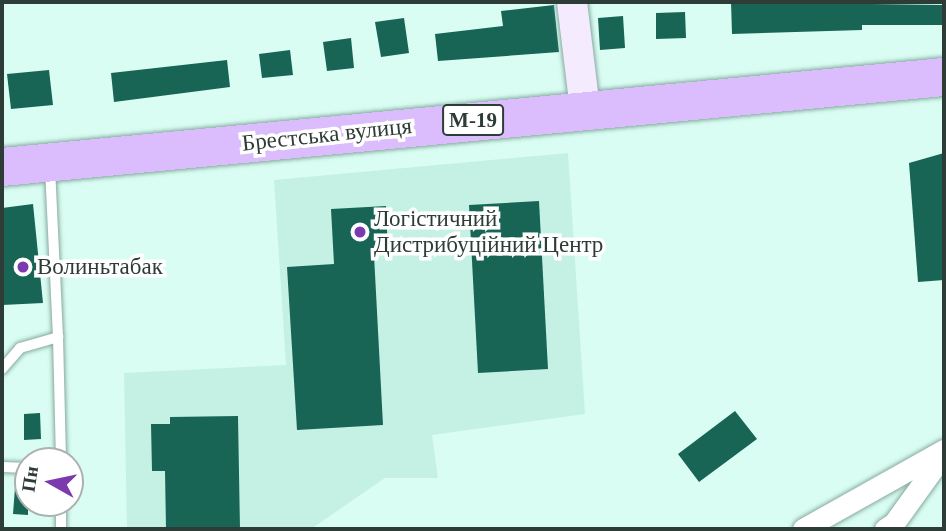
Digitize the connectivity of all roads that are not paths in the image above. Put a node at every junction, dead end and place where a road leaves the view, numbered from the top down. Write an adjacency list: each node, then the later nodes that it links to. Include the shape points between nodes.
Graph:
1 (572, 2): 3 (main road)
2 (944, 77): 3 (highway, Брестська вулиця / М-19)
3 (585, 109): 4 (highway, Брестська вулиця / М-19)
4 (50, 162): 5 (highway, Брестська вулиця / М-19); 6 (lane)
5 (2, 167)
6 (58, 337): 7 (lane, via 20,348); 8 (lane)
7 (2, 369)
8 (61, 447)
9 (944, 452): 10 (street); 11 (street)
10 (803, 529)
11 (885, 529)

